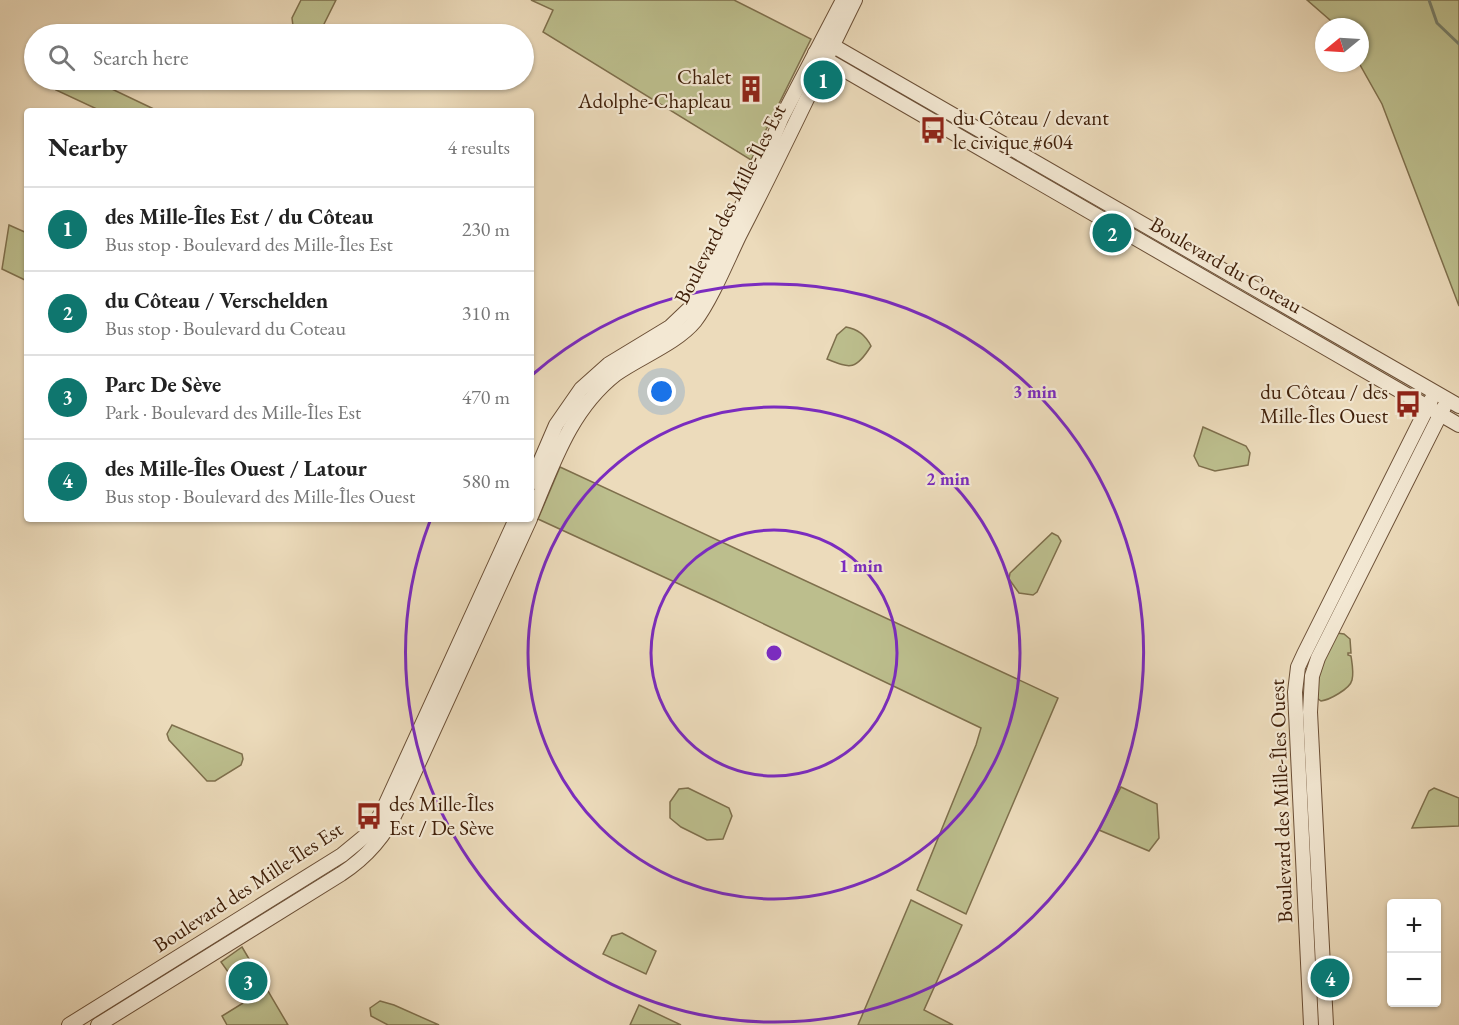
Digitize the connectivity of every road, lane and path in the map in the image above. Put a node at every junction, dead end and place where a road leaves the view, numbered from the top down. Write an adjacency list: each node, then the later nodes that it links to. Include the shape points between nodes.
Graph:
1 (843, 0): 3 (street, Boulevard des Mille-Îles Est)
2 (855, 0): 3 (street, Boulevard des Mille-Îles Est)
3 (828, 43): 4 (street, Boulevard des Mille-Îles Est); 5 (street, Boulevard du Coteau)
4 (820, 56): 7 (street, Boulevard du Coteau); 10 (street, Boulevard des Mille-Îles Est, via 781,119 760,170 691,307 675,323 615,359 574,397 556,425); 11 (street, Boulevard des Mille-Îles Est, via 699,315 682,332 596,392 567,434)
5 (1435, 393): 6 (street, Boulevard du Coteau); 7 (street, Boulevard des Mille-Îles Ouest)
6 (1453, 403): 8 (street, Boulevard des Mille-Îles Ouest)
7 (1427, 406): 8 (street, Boulevard du Coteau); 16 (street, Boulevard des Mille-Îles Ouest, via 1298,667 1295,692)
8 (1441, 414): 9 (street, Boulevard du Coteau); 17 (street, Boulevard des Mille-Îles Ouest, via 1312,676 1310,712)
9 (1459, 425)
10 (534, 476)
11 (534, 509)
12 (515, 522): 14 (street, Boulevard des Mille-Îles Est, via 370,832 326,866)
13 (528, 522): 15 (street, Boulevard des Mille-Îles Est, via 380,841 341,874)
14 (69, 1025)
15 (98, 1025)
16 (1311, 1025)
17 (1326, 1025)

